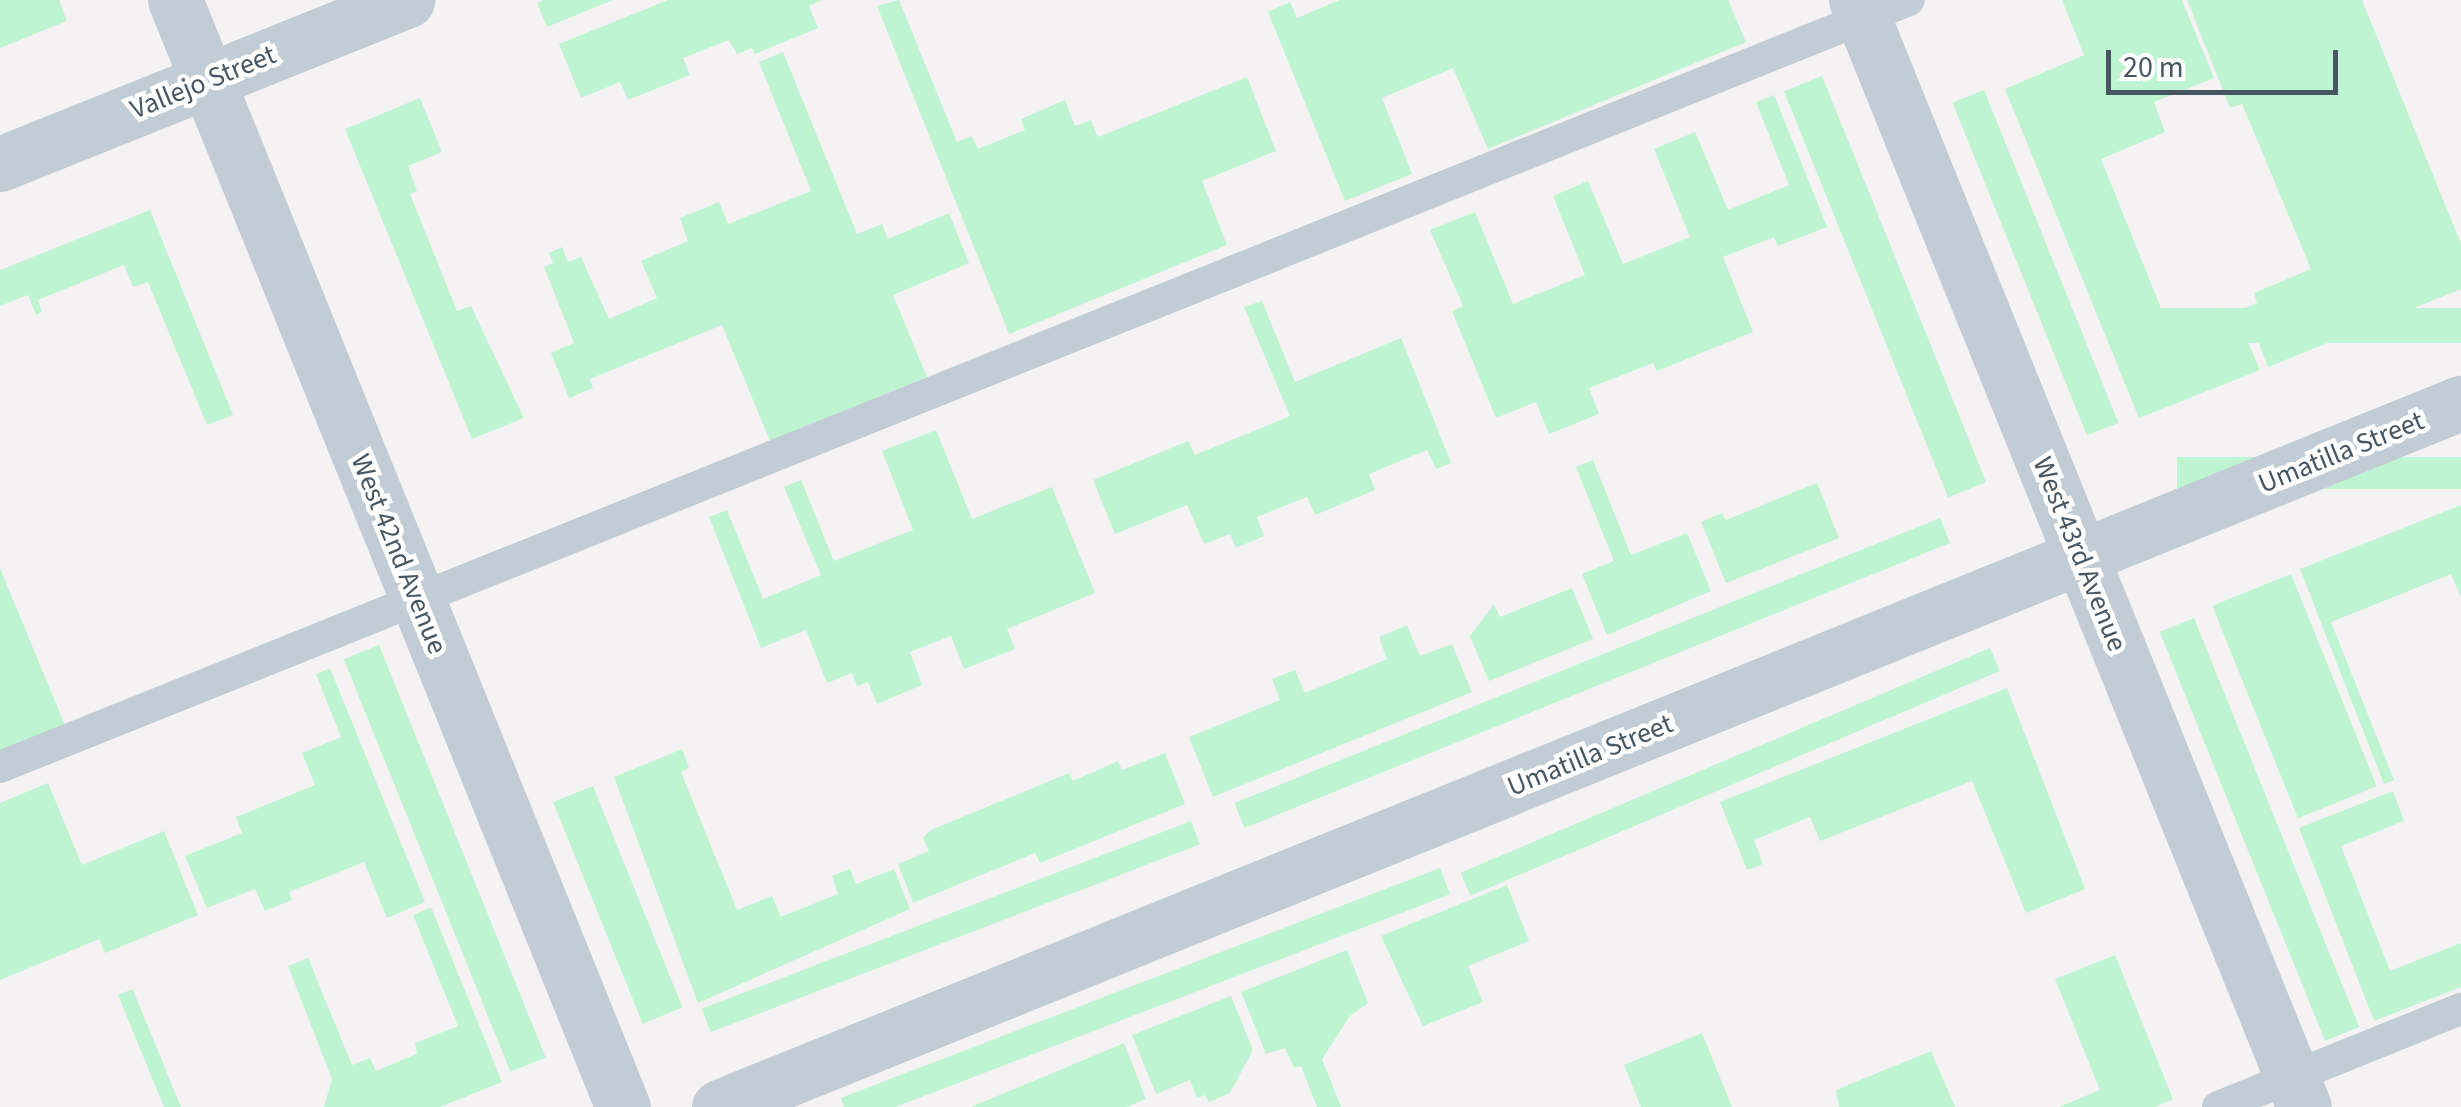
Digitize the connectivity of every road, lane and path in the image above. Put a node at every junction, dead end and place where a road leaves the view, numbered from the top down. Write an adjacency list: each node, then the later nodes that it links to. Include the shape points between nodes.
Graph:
1 (175, 0): 4 (street, West 42nd Avenue)
2 (407, 0): 4 (street, Vallejo Street)
3 (1876, 6): 7 (street, West 43rd Avenue); 8 (lane)
4 (208, 80): 5 (street, Vallejo Street); 8 (street, West 42nd Avenue)
5 (0, 164)
6 (2461, 403): 7 (street, Umatilla Street)
7 (2081, 556): 11 (street, West 43rd Avenue); 13 (street, Umatilla Street)
8 (418, 599): 9 (lane); 12 (street, West 42nd Avenue)
9 (0, 767)
10 (2461, 1009): 11 (lane)
11 (2298, 1092): 14 (lane)
12 (622, 1107)
13 (718, 1107)
14 (2218, 1107)

